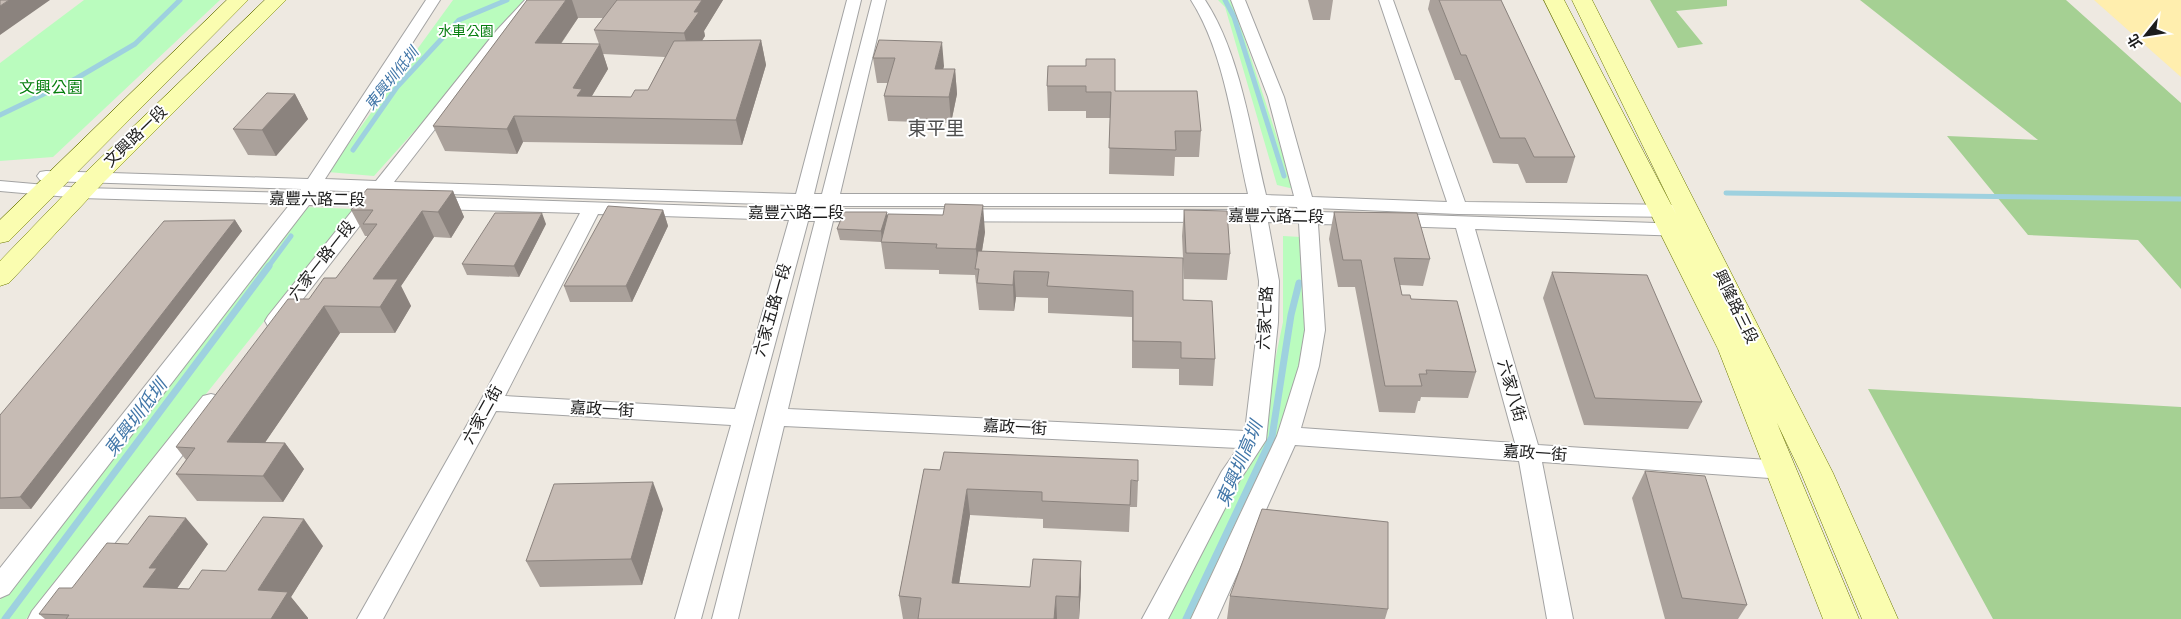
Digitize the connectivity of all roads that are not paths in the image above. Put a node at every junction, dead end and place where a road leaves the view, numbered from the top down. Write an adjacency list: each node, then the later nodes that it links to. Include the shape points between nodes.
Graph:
1 (238, 0): 13 (street, 文興路一段)
2 (276, 0): 14 (street, 文興路一段)
3 (434, 0): 16 (street)
4 (532, 0): 17 (street, 六家一路一段)
5 (854, 0): 19 (street, 六家五路一段)
6 (879, 0): 18 (street, 六家五路一段)
7 (1198, 0): 20 (street, 六家七路, via 1224,55)
8 (1238, 0): 22 (street, via 1276,97)
9 (1386, 0): 23 (street, 六家八街)
10 (1554, 0): 24 (street, 興隆路三段)
11 (1582, 0): 24 (street, 興隆路三段)
12 (0, 174): 13 (street)
13 (53, 183): 14 (street, 嘉豐六路二段); 15 (street); 25 (street, 文興路一段)
14 (87, 185): 16 (street, 嘉豐六路二段); 26 (street, 文興路一段)
15 (0, 186)
16 (308, 192): 17 (street, 嘉豐六路二段); 36 (street)
17 (375, 193): 19 (street, 嘉豐六路二段); 21 (street, 嘉豐六路二段); 27 (street, 六家一路一段)
18 (827, 206): 19 (street, 嘉豐六路二段); 20 (street, 嘉豐六路二段); 30 (street, 六家五路一段)
19 (801, 207): 21 (street, 嘉豐六路二段); 31 (street, 六家五路一段)
20 (1258, 208): 22 (street, 嘉豐六路二段); 33 (street, 六家七路, via 1269,281 1268,322)
21 (592, 209): 29 (street, 六家二街)
22 (1307, 210): 23 (street, 嘉豐六路二段); 32 (street, via 1315,330 1309,366)
23 (1461, 216): 24 (street, 嘉豐六路二段); 34 (street, 六家八街)
24 (1680, 221): 35 (street, 興隆路三段); 45 (street, 興隆路三段, via 1817,473)
25 (0, 235)
26 (0, 277)
27 (260, 340)
28 (223, 387): 37 (street)
29 (490, 403): 31 (street, 嘉政一街); 38 (street, 六家二街)
30 (775, 417): 33 (street, 嘉政一街); 40 (street, 六家五路一段)
31 (743, 418): 39 (street, 六家五路一段)
32 (1288, 436): 34 (street, 嘉政一街); 42 (street)
33 (1255, 440): 41 (street, 六家七路, via 1230,477)
34 (1529, 453): 35 (street, 嘉政一街); 43 (street, 六家八街)
35 (1782, 470): 44 (street, 興隆路三段)
36 (0, 587)
37 (41, 619)
38 (370, 619)
39 (688, 619)
40 (725, 619)
41 (1155, 619)
42 (1204, 619)
43 (1560, 619)
44 (1841, 619)
45 (1880, 619)

